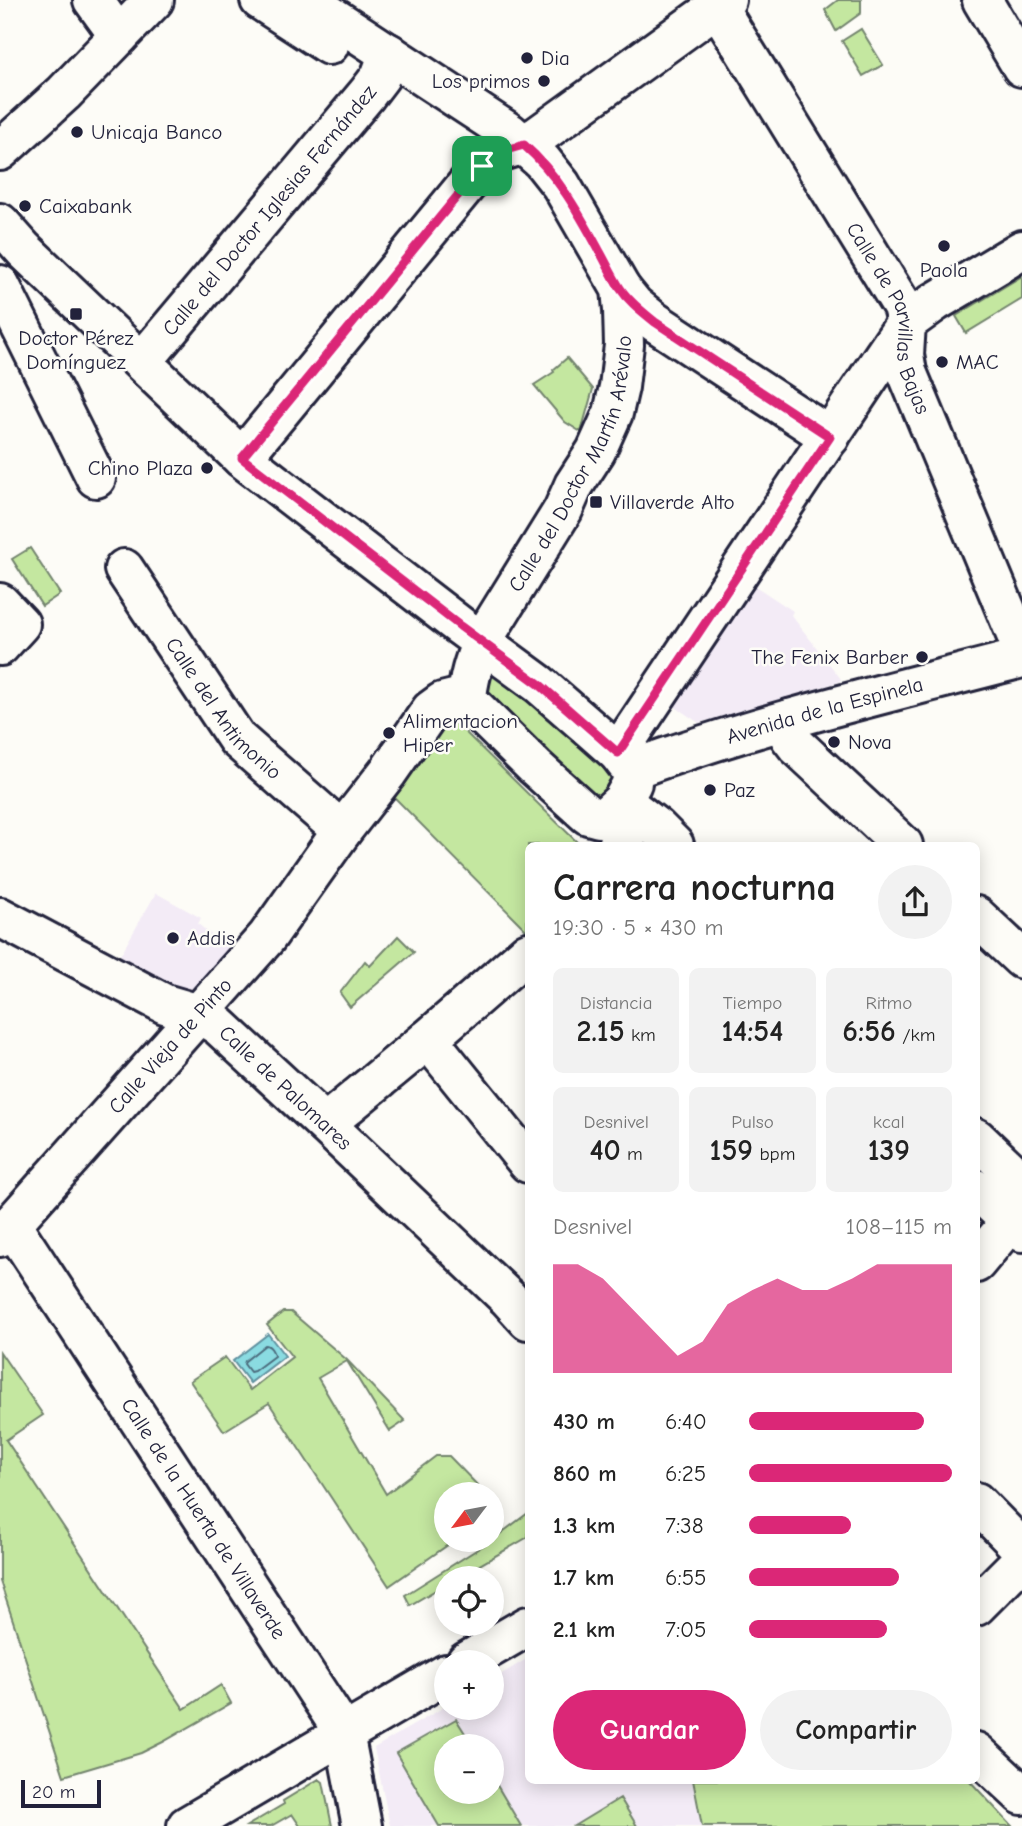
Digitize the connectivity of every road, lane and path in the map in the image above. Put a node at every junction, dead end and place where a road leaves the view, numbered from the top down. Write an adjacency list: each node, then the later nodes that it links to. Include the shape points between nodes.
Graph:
1 (93, 0): 7 (street)
2 (154, 0): 7 (street)
3 (260, 0): 8 (street, Calle del Doctor Martín Arévalo)
4 (307, 0): 8 (street, Calle del Doctor Martín Arévalo)
5 (982, 0): 9 (street)
6 (721, 3): 10 (street, via 548,129); 16 (street, Calle de Parvillas Bajas, via 902,306)
7 (119, 36): 11 (street)
8 (384, 65): 10 (street, Calle del Doctor Martín Arévalo, via 510,133); 17 (street, Calle del Doctor Iglesias Fernández)
9 (1022, 67)
10 (510, 149): 15 (street, Calle del Doctor Martín Arévalo, via 542,161 561,185); 19 (street, via 482,166)
11 (0, 151)
12 (0, 223): 17 (street)
13 (1022, 250): 16 (street)
14 (0, 285): 20 (street)
15 (621, 289): 18 (street, via 655,322); 22 (street, Calle del Doctor Martín Arévalo, via 624,345 613,413 563,510)
16 (906, 323): 18 (street); 23 (street, Calle de Parvillas Bajas, via 907,372)
17 (142, 362): 19 (street)
18 (830, 437): 27 (street)
19 (242, 458): 22 (street)
20 (96, 478)
21 (124, 569): 28 (street, Calle del Antimonio, via 237,739)
22 (482, 641): 25 (street, Calle del Doctor Martín Arévalo); 27 (street, via 539,684)
23 (1022, 649)
24 (1022, 659): 26 (street, Avenida de la Espinela)
25 (467, 700): 27 (street, via 588,815 600,818); 28 (street, Calle Vieja de Pinto, via 442,702 431,710)
26 (790, 719): 27 (street, Avenida de la Espinela, via 698,745); 30 (street, via 790,737 797,746)
27 (621, 797): 29 (street)
28 (342, 831): 35 (street, Calle Vieja de Pinto, via 267,937)
29 (671, 842)
30 (900, 842)
31 (0, 917): 35 (street, Calle de Palomares, via 165,1004)
32 (980, 920): 34 (street)
33 (525, 955): 36 (street)
34 (1022, 959)
35 (199, 1014): 37 (street, Calle de Palomares); 43 (street, Calle Vieja de Pinto)
36 (428, 1039): 37 (street); 39 (street)
37 (325, 1124): 45 (street, Calle de Palomares)
38 (980, 1142): 40 (street)
39 (525, 1159)
40 (1022, 1182)
41 (980, 1192): 42 (street)
42 (1018, 1219): 44 (street)
43 (6, 1230): 53 (street, Calle de la Huerta de Villaverde)
44 (980, 1259)
45 (525, 1317)
46 (980, 1506): 47 (street, via 1015,1542)
47 (1022, 1543)
48 (1022, 1560): 49 (street)
49 (980, 1602)
50 (525, 1628): 51 (street)
51 (487, 1650)
52 (434, 1681): 53 (street)
53 (344, 1733): 56 (street); 57 (street, Calle de la Huerta de Villaverde)
54 (980, 1756): 55 (street)
55 (1022, 1795)
56 (187, 1826)
57 (362, 1826)

